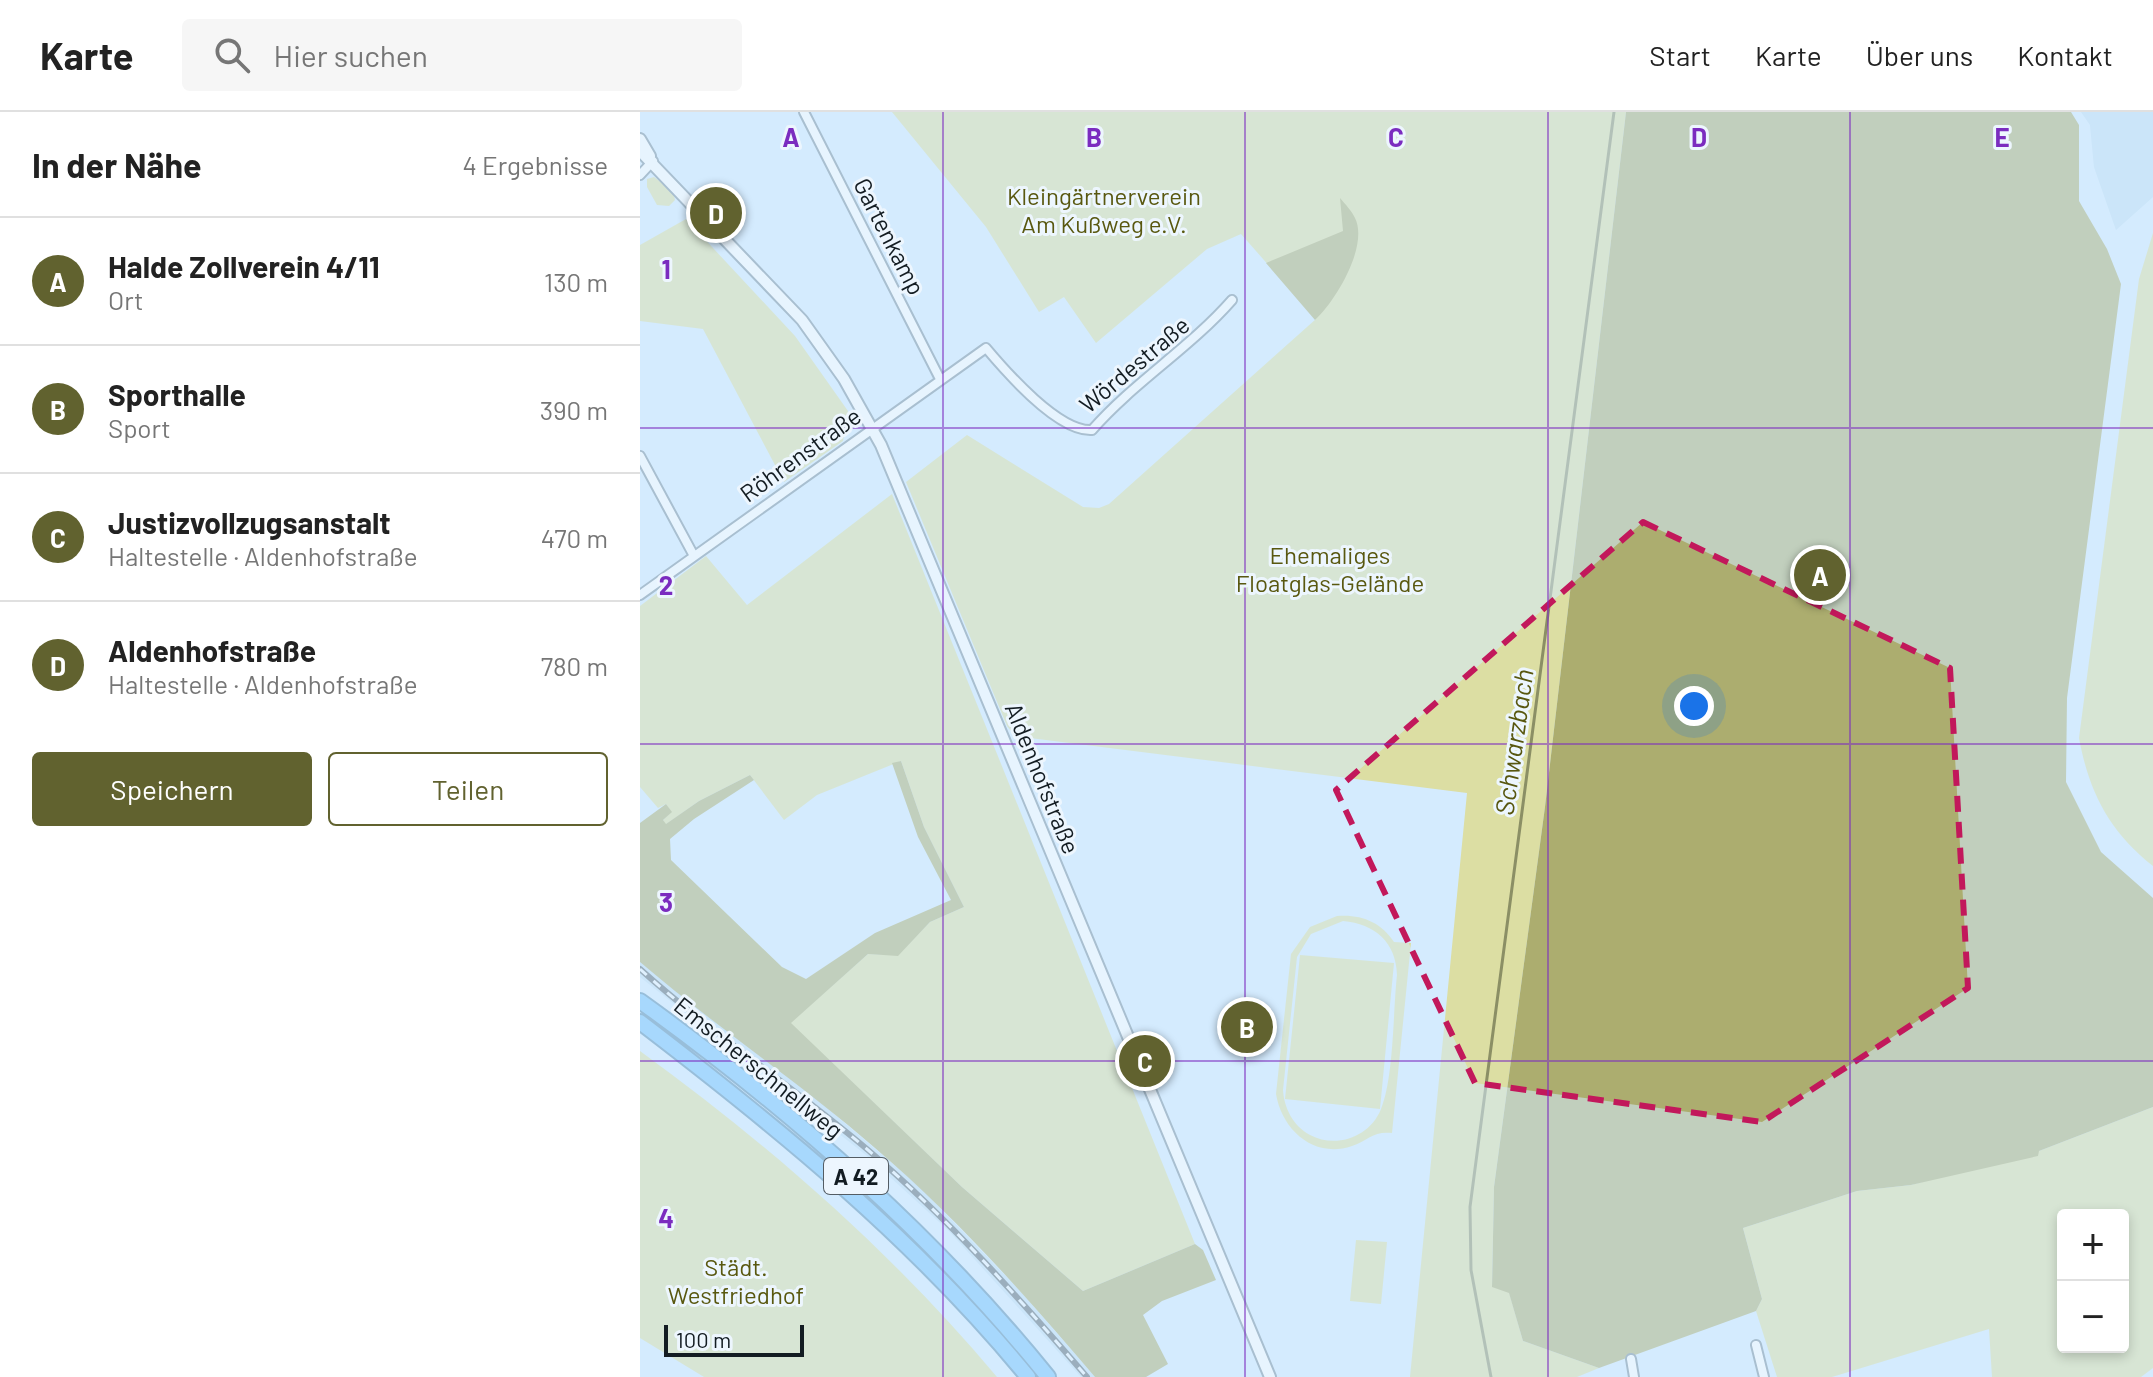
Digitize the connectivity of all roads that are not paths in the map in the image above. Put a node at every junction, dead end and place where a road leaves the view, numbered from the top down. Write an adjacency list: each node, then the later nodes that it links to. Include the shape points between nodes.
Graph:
1 (804, 112): 8 (street, Gartenkamp)
2 (640, 139): 4 (street, Aldenhofstraße)
3 (640, 151): 4 (street, Aldenhofstraße)
4 (653, 161): 5 (street); 9 (street, Aldenhofstraße, via 802,320)
5 (640, 175)
6 (1232, 300): 7 (street, Wördestraße, via 1207,329 1092,430 1078,431)
7 (986, 348): 8 (street, Röhrenstraße)
8 (940, 379): 9 (street, Röhrenstraße)
9 (872, 427): 11 (street, Röhrenstraße); 19 (street, Aldenhofstraße)
10 (640, 456): 11 (street)
11 (694, 556): 12 (street, Röhrenstraße)
12 (640, 595)
13 (640, 1001): 18 (highway, Emscherschnellweg / A 42, via 797,1121 963,1280)
14 (640, 1022): 17 (highway, Emscherschnellweg / A 42, via 770,1122 885,1223)
15 (1756, 1345): 21 (street)
16 (1631, 1359): 20 (street)
17 (1028, 1377)
18 (1048, 1377)
19 (1270, 1377)
20 (1634, 1377)
21 (1764, 1377)

